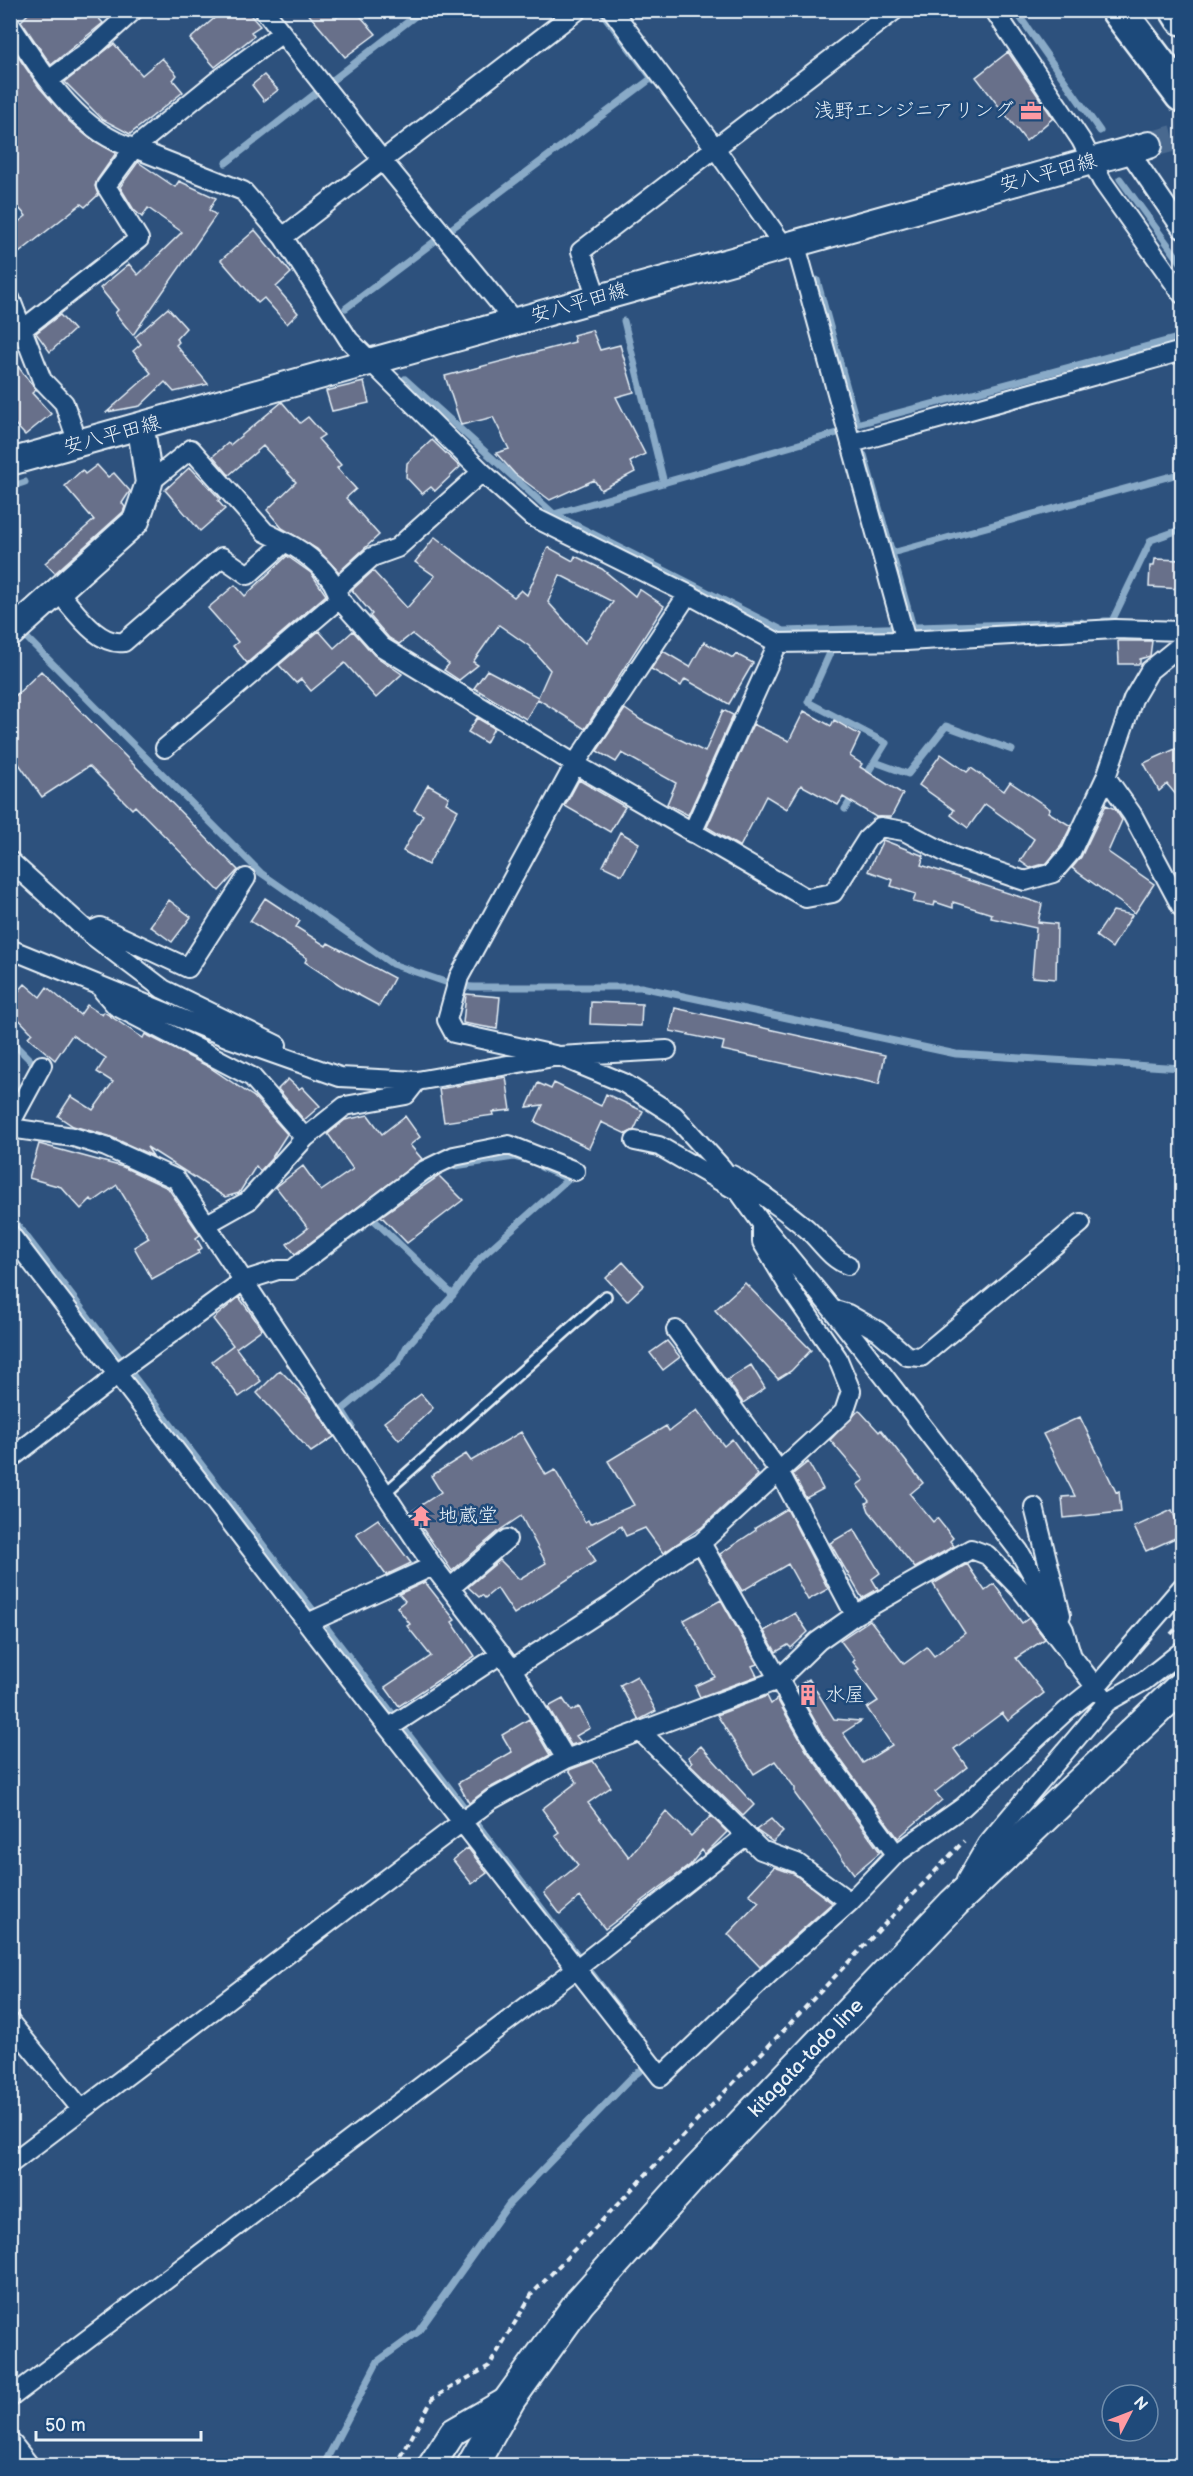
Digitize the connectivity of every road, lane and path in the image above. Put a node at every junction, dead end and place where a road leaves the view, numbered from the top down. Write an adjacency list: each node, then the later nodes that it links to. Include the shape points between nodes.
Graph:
1 (134, 10): 12 (street, via 93,48)
2 (578, 10): 17 (street)
3 (612, 10): 15 (street)
4 (895, 10): 15 (street)
5 (994, 10): 18 (street)
6 (1116, 10): 13 (highway)
7 (1177, 10): 9 (highway)
8 (270, 12): 11 (street)
9 (1182, 18)
10 (10, 24): 12 (street)
11 (282, 33): 14 (street); 17 (street)
12 (49, 80): 14 (street, via 94,129)
13 (1182, 95)
14 (134, 148): 20 (street, via 243,191); 26 (street, via 106,186 139,238)
15 (715, 148): 21 (street); 24 (street, via 581,251)
16 (1139, 148): 18 (main road, 安八平田線); 19 (street)
17 (382, 160): 20 (street); 25 (street)
18 (1092, 161): 21 (main road, 安八平田線); 22 (street)
19 (1182, 229)
20 (283, 237): 28 (street, via 348,340)
21 (789, 244): 24 (main road, 安八平田線); 31 (street)
22 (1182, 294)
23 (10, 298): 26 (street)
24 (597, 298): 25 (main road, 安八平田線)
25 (514, 321): 28 (main road, 安八平田線)
26 (23, 329): 30 (street, via 42,380 64,403)
27 (1182, 351): 31 (street)
28 (369, 361): 29 (main road, 安八平田線); 33 (street)
29 (141, 428): 30 (main road, 安八平田線); 34 (main road)
30 (78, 443): 32 (main road, 安八平田線)
31 (852, 443): 41 (street)
32 (10, 462)
33 (482, 472): 37 (street, via 398,548 372,557); 38 (street, via 531,516)
34 (149, 483): 35 (street, via 191,449 265,532); 36 (main road, via 136,521)
35 (285, 542): 36 (street, via 248,574 222,557 124,642 115,644 101,638); 37 (street, via 304,551)
36 (58, 592): 40 (main road)
37 (338, 594): 44 (street); 45 (street, via 382,647)
38 (688, 594): 42 (street); 45 (street)
39 (1182, 631): 41 (street, via 1115,629)
40 (10, 634)
41 (906, 640): 42 (street)
42 (778, 642): 47 (street)
43 (1182, 644): 46 (street, via 1150,670 1133,699)
44 (165, 748)
45 (575, 764): 47 (street); 55 (street, via 459,977 447,1020 454,1033)
46 (1106, 777): 47 (street, via 1071,852 1053,873 1025,881 954,857 904,831 880,827 867,839 833,892 806,898); 50 (street, via 1132,814)
47 (693, 833)
48 (10, 861): 51 (street)
49 (246, 878): 51 (street, via 188,968 100,927)
50 (1182, 908)
51 (88, 932): 57 (street, via 163,989)
52 (10, 949): 53 (street)
53 (98, 985): 57 (street); 60 (street, via 116,1006 252,1077)
54 (668, 1050): 55 (street)
55 (559, 1056): 58 (street); 62 (street, via 624,1083 674,1115)
56 (42, 1065): 59 (street)
57 (340, 1077): 58 (street)
58 (417, 1081): 60 (street, via 406,1095 345,1106)
59 (10, 1126): 66 (street, via 106,1147 176,1179)
60 (305, 1138): 66 (street, via 248,1201)
61 (635, 1141): 64 (street, via 659,1146)
62 (722, 1168): 64 (street); 69 (street, via 765,1195 808,1229 836,1261)
63 (575, 1172): 70 (street, via 509,1145 454,1156 423,1171 292,1270 278,1270)
64 (740, 1192): 67 (street)
65 (1081, 1223): 72 (street, via 921,1357 906,1356 878,1331)
66 (207, 1224): 70 (street)
67 (762, 1224): 72 (street); 76 (street, via 762,1242 837,1357 851,1391 844,1412)
68 (10, 1234): 74 (street)
69 (848, 1265)
70 (243, 1281): 74 (street); 77 (street)
71 (606, 1296): 77 (lane)
72 (832, 1309): 86 (street, via 1019,1551)
73 (676, 1330): 76 (street)
74 (118, 1372): 75 (street); 85 (street)
75 (10, 1459)
76 (779, 1471): 80 (street); 84 (street)
77 (385, 1493): 81 (street)
78 (1034, 1507): 86 (street)
79 (507, 1539): 83 (street)
80 (701, 1543): 89 (street, via 611,1605); 90 (street)
81 (433, 1566): 83 (street); 85 (street)
82 (1182, 1587): 92 (street)
83 (450, 1588): 89 (street)
84 (855, 1615): 88 (street, via 971,1549 987,1555 1022,1591); 90 (street, via 818,1641)
85 (310, 1622): 93 (street)
86 (1064, 1629): 88 (street)
87 (1182, 1651): 92 (street, via 1143,1681)
88 (1072, 1660): 92 (street)
89 (506, 1661): 93 (street); 95 (street)
90 (778, 1680): 94 (street); 99 (street, via 815,1743)
91 (1182, 1686): 101 (main road, kitagata-tado line)
92 (1101, 1695): 99 (street, via 1066,1711 963,1807); 101 (street, via 987,1844)
93 (390, 1727): 96 (street)
94 (640, 1731): 95 (street); 98 (street)
95 (566, 1759): 96 (street)
96 (461, 1821): 102 (street); 104 (street)
97 (972, 1832): 110 (path, via 532,2294 489,2366 433,2398)
98 (744, 1837): 100 (street, via 761,1850 797,1863); 102 (street)
99 (896, 1854): 100 (street)
100 (850, 1902): 102 (street, via 661,2077)
101 (954, 1903): 107 (main road, kitagata-tado line, via 696,2172 602,2277)
102 (576, 1969): 106 (street)
103 (10, 2022): 104 (street)
104 (81, 2110): 105 (street)
105 (10, 2164)
106 (10, 2398)
107 (510, 2399): 111 (main road, via 453,2432); 112 (main road, kitagata-tado line)
108 (10, 2447): 109 (main road)
109 (25, 2466)
110 (396, 2466)
111 (431, 2466)
112 (472, 2466)

